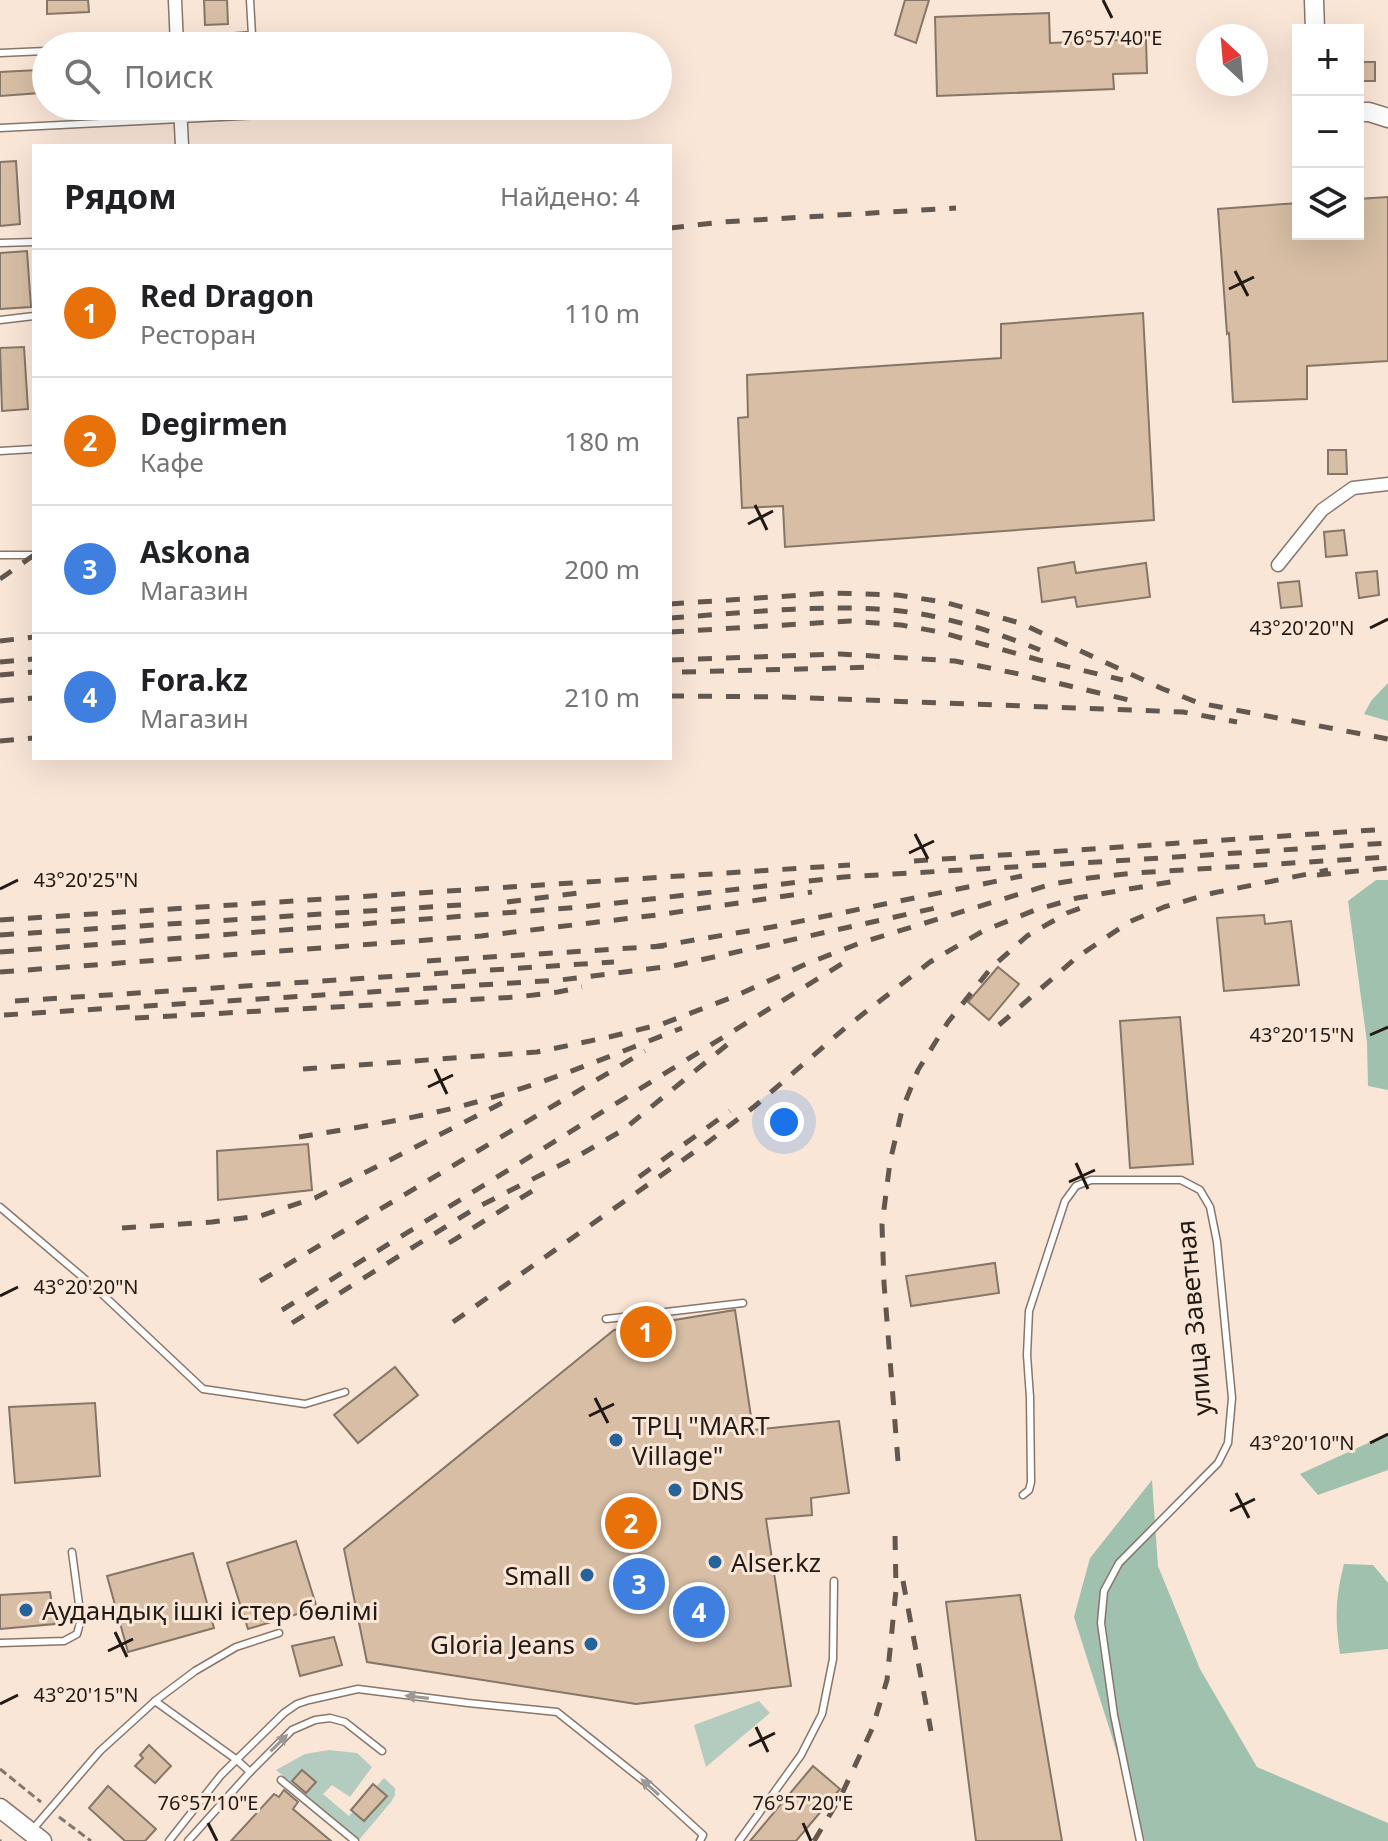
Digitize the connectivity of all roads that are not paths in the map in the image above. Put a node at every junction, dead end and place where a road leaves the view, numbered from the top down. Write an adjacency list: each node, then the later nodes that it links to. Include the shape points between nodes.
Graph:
1 (175, 0): 5 (street)
2 (250, 0): 6 (lane)
3 (1314, 0): 4 (street)
4 (1315, 24)
5 (176, 32)
6 (252, 32)
7 (32, 52): 8 (lane)
8 (0, 53)
9 (1364, 112): 10 (street)
10 (1388, 118)
11 (90, 120): 13 (lane)
12 (180, 120): 14 (street)
13 (0, 128)
14 (182, 144)
15 (32, 242): 16 (lane)
16 (0, 243)
17 (32, 316): 18 (lane)
18 (0, 320)
19 (32, 449): 20 (lane)
20 (0, 451)
21 (1388, 484): 24 (street, via 1353,488 1322,510)
22 (0, 555): 23 (lane)
23 (32, 555)
24 (1278, 565)
25 (0, 1207): 28 (lane, via 203,1389 305,1404)
26 (743, 1303): 27 (lane)
27 (606, 1319)
28 (345, 1392)
29 (1023, 1495): 46 (lane, улица Заветная, via 1031,1482 1029,1311 1065,1201 1076,1186 1091,1180 1181,1180 1200,1190 1210,1207 1217,1242 1232,1398 1228,1443 1218,1463 1119,1563 1104,1591 1101,1623)
30 (72, 1552): 33 (lane, via 81,1619 77,1634 64,1641)
31 (834, 1581): 45 (lane, via 833,1659 822,1714 801,1755)
32 (279, 1633): 34 (lane, via 236,1647)
33 (0, 1643)
34 (155, 1701): 36 (lane); 40 (lane, via 100,1751)
35 (382, 1751): 37 (lane, one-way to 35, via 292,1730 315,1720 345,1722)
36 (237, 1760): 37 (lane); 41 (lane); 44 (lane, one-way to 36, via 703,1835 645,1782 557,1712 358,1689 297,1704)
37 (250, 1772): 42 (lane)
38 (281, 1780): 43 (lane)
39 (0, 1808): 40 (street)
40 (36, 1837)
41 (169, 1841)
42 (188, 1841)
43 (355, 1841)
44 (700, 1841)
45 (739, 1841)
46 (1140, 1841)

